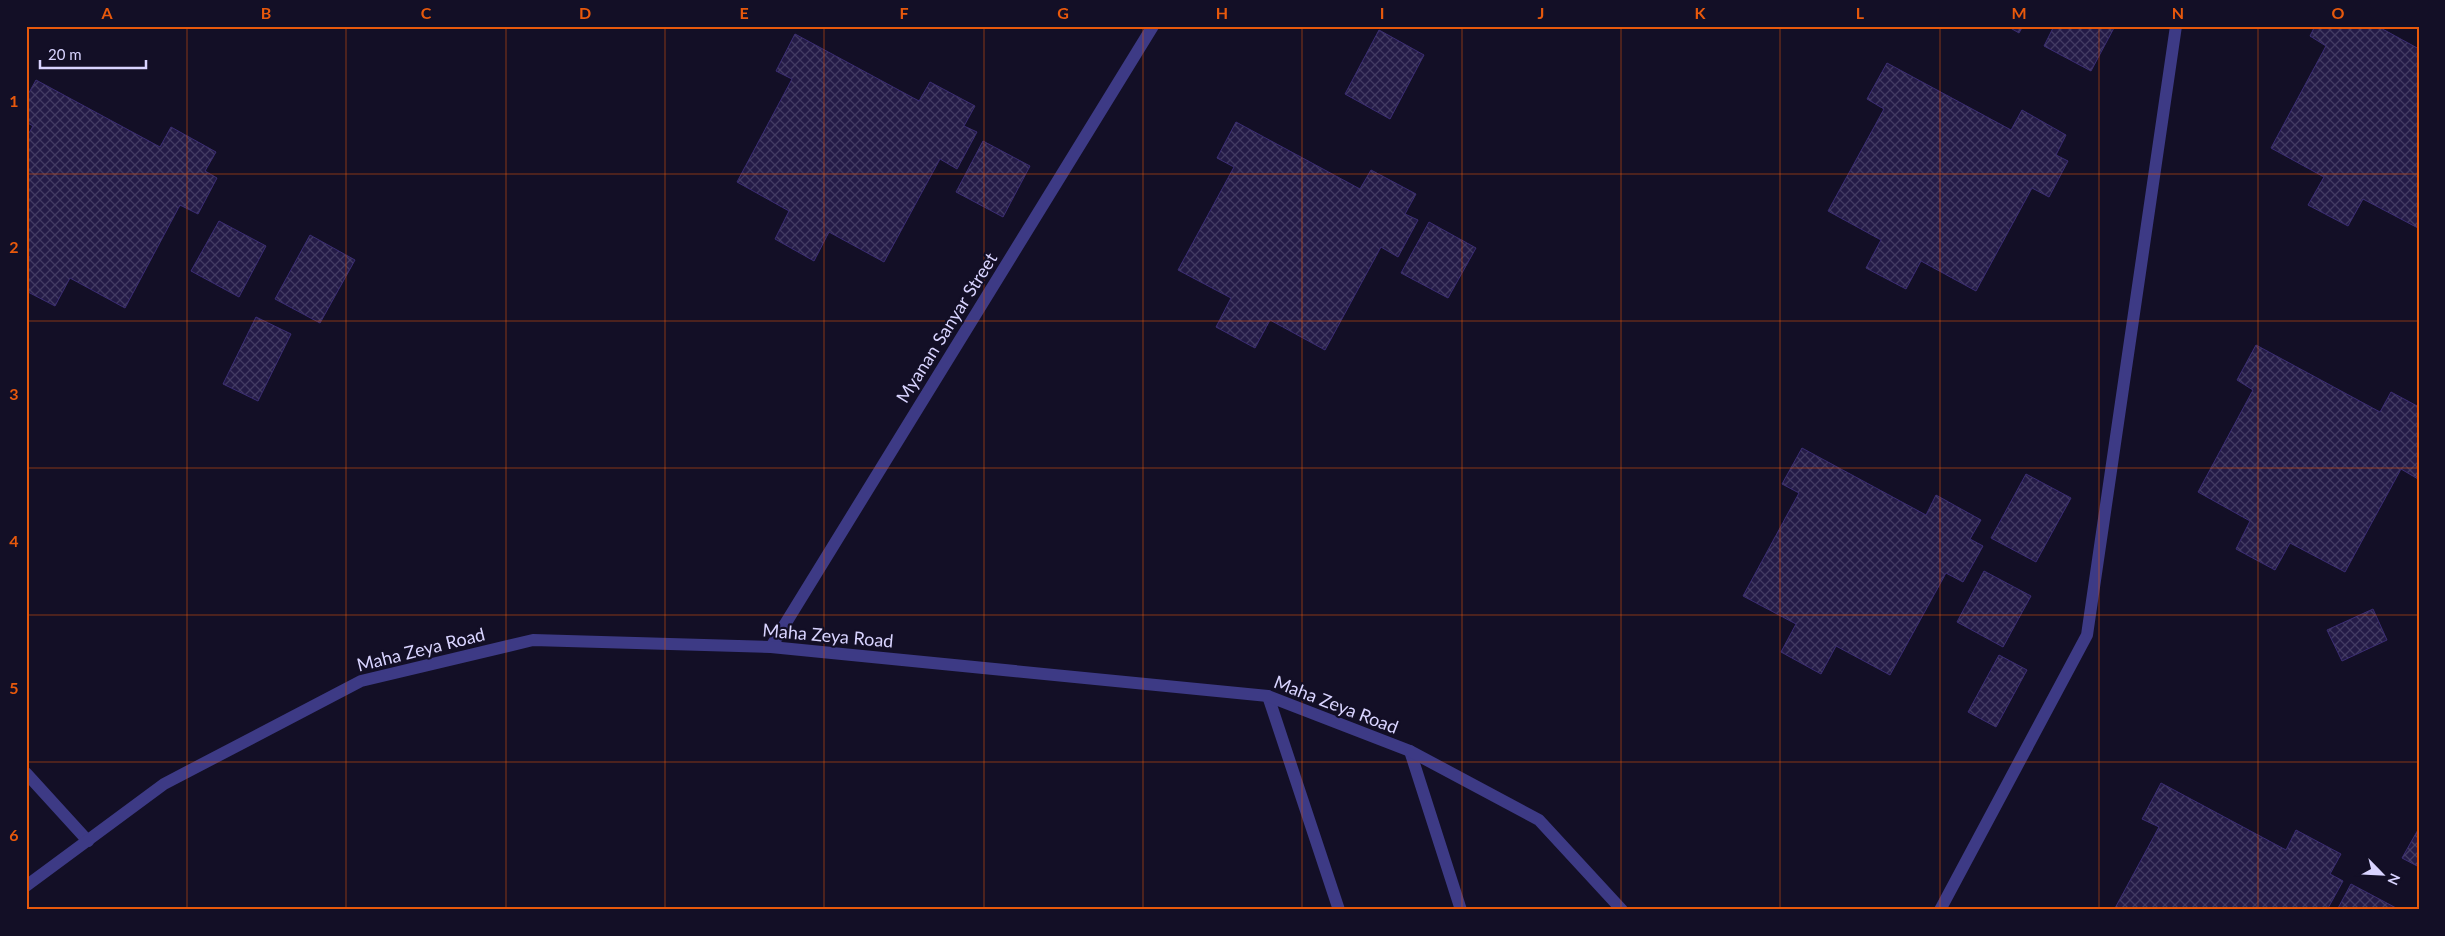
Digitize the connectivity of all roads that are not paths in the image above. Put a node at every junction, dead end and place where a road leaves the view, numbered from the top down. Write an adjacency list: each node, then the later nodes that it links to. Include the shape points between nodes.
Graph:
1 (1152, 26): 3 (street, Myanan Sanyar Street)
2 (2176, 26): 12 (street, via 2087,635)
3 (771, 647): 4 (street, Maha Zeya Road); 7 (street, Maha Zeya Road, via 532,640 360,681 164,784)
4 (1268, 696): 5 (street, Maha Zeya Road); 9 (street)
5 (1410, 751): 10 (street); 11 (street, Maha Zeya Road, via 1539,820)
6 (26, 773): 7 (street)
7 (88, 841): 8 (street, Maha Zeya Road)
8 (26, 886)
9 (1339, 910)
10 (1461, 910)
11 (1622, 910)
12 (1940, 910)

